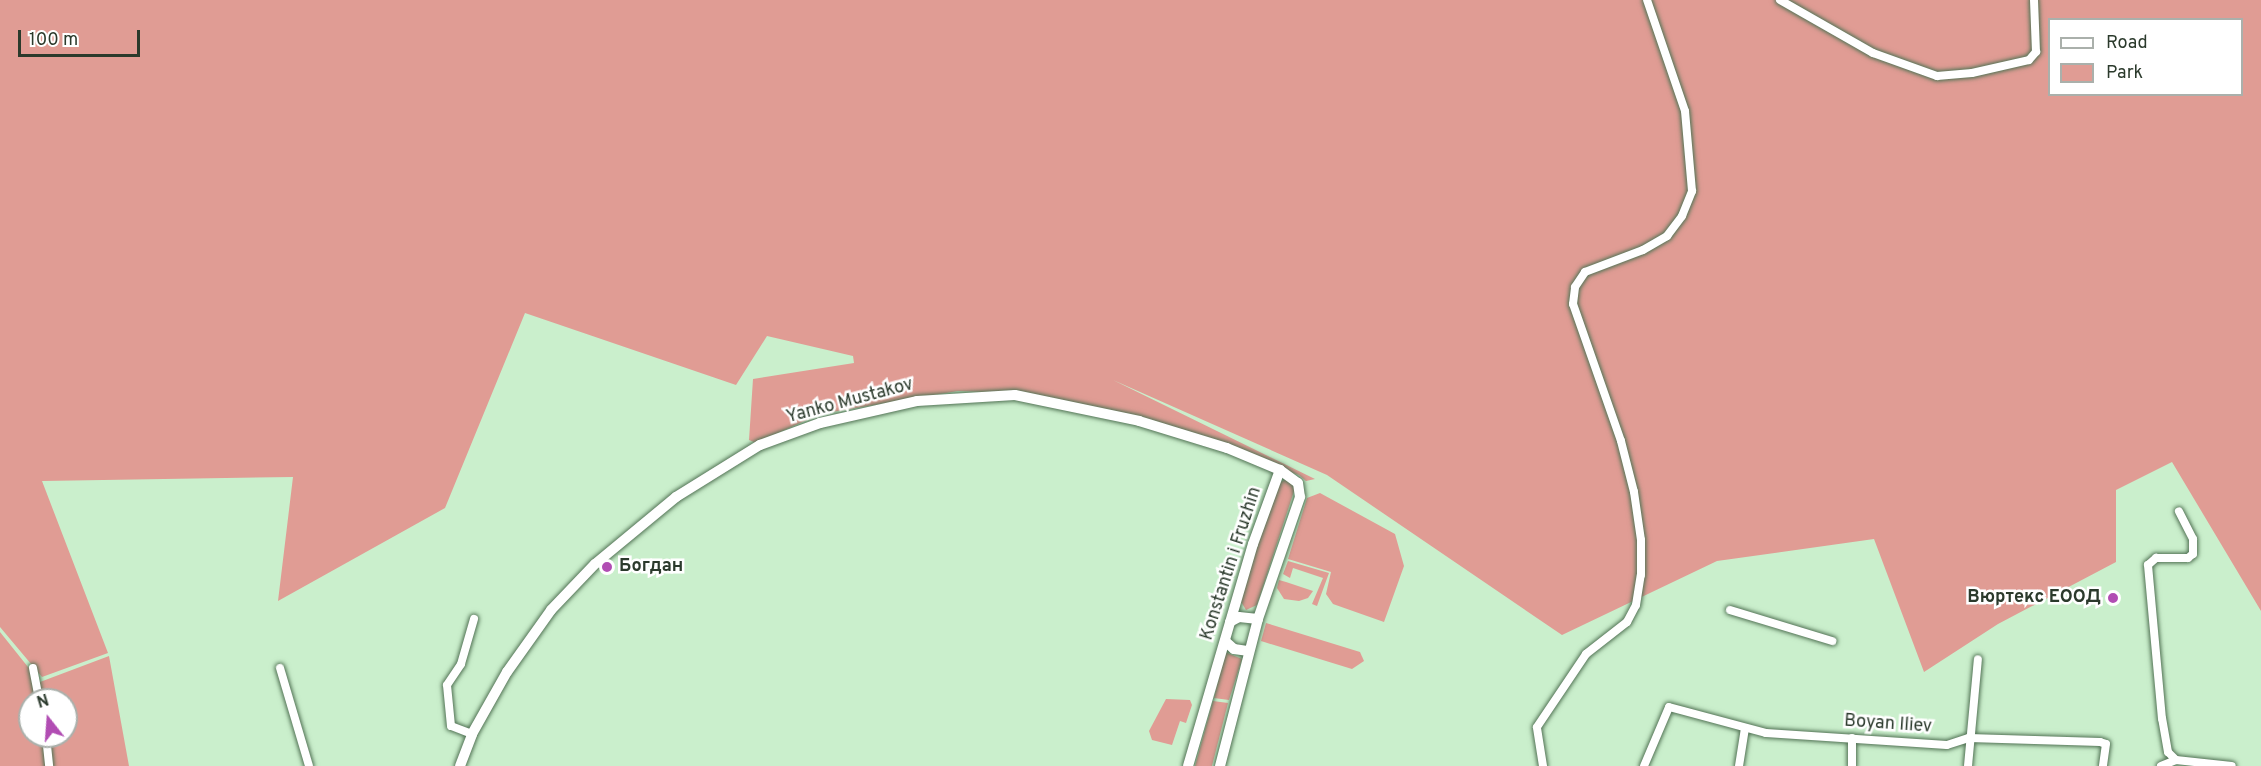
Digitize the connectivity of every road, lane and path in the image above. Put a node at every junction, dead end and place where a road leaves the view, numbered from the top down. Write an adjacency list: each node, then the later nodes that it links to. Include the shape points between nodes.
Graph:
1 (1647, 0): 30 (street, via 1685,111 1692,191 1682,216 1667,236 1643,250 1585,272 1575,287 1573,304 1621,441 1634,492 1641,575 1636,605 1627,622 1586,654 1537,727)
2 (1780, 0): 3 (street, via 1873,54 1936,76 1983,71 2029,60 2036,52)
3 (2034, 0)
4 (1280, 470): 9 (street, Konstantin i Fruzhin, via 1298,483 1299,497); 10 (street, Konstantin i Fruzhin); 20 (street, Yanko Mustakov, via 1227,448 1139,421 1015,395 917,400 820,423 760,446 639,525 551,610 507,672)
5 (2179, 511): 24 (street, via 2193,539 2193,554 2177,560 2156,558 2148,565 2162,719 2168,752)
6 (1730, 610): 13 (street)
7 (1244, 617): 9 (street); 10 (street); 11 (street)
8 (474, 619): 20 (street, via 461,664 447,685 452,726)
9 (1258, 619): 11 (street, Konstantin i Fruzhin)
10 (1230, 622): 12 (street, Konstantin i Fruzhin)
11 (1254, 632): 14 (street, Konstantin i Fruzhin)
12 (1225, 641): 14 (street, via 1234,649); 28 (street, Konstantin i Fruzhin)
13 (1832, 641)
14 (1249, 651): 29 (street, Konstantin i Fruzhin)
15 (1978, 660): 22 (street)
16 (33, 668): 18 (street)
17 (280, 668): 26 (street)
18 (37, 688)
19 (1745, 730): 21 (street, Boyan Iliev); 31 (street, Boyan Iliev, via 1669,707); 32 (street)
20 (472, 734): 27 (street, Yanko Mustakov)
21 (1852, 738): 22 (street, Boyan Iliev, via 1947,745); 33 (street)
22 (1969, 738): 34 (street); 35 (street, Boyan Iliev, via 2106,744)
23 (47, 748): 25 (street)
24 (2176, 760): 36 (street); 37 (street)
25 (49, 766)
26 (309, 766)
27 (460, 766)
28 (1188, 766)
29 (1220, 766)
30 (1543, 766)
31 (1644, 766)
32 (1739, 766)
33 (1852, 766)
34 (1968, 766)
35 (2103, 766)
36 (2161, 766)
37 (2232, 766)

